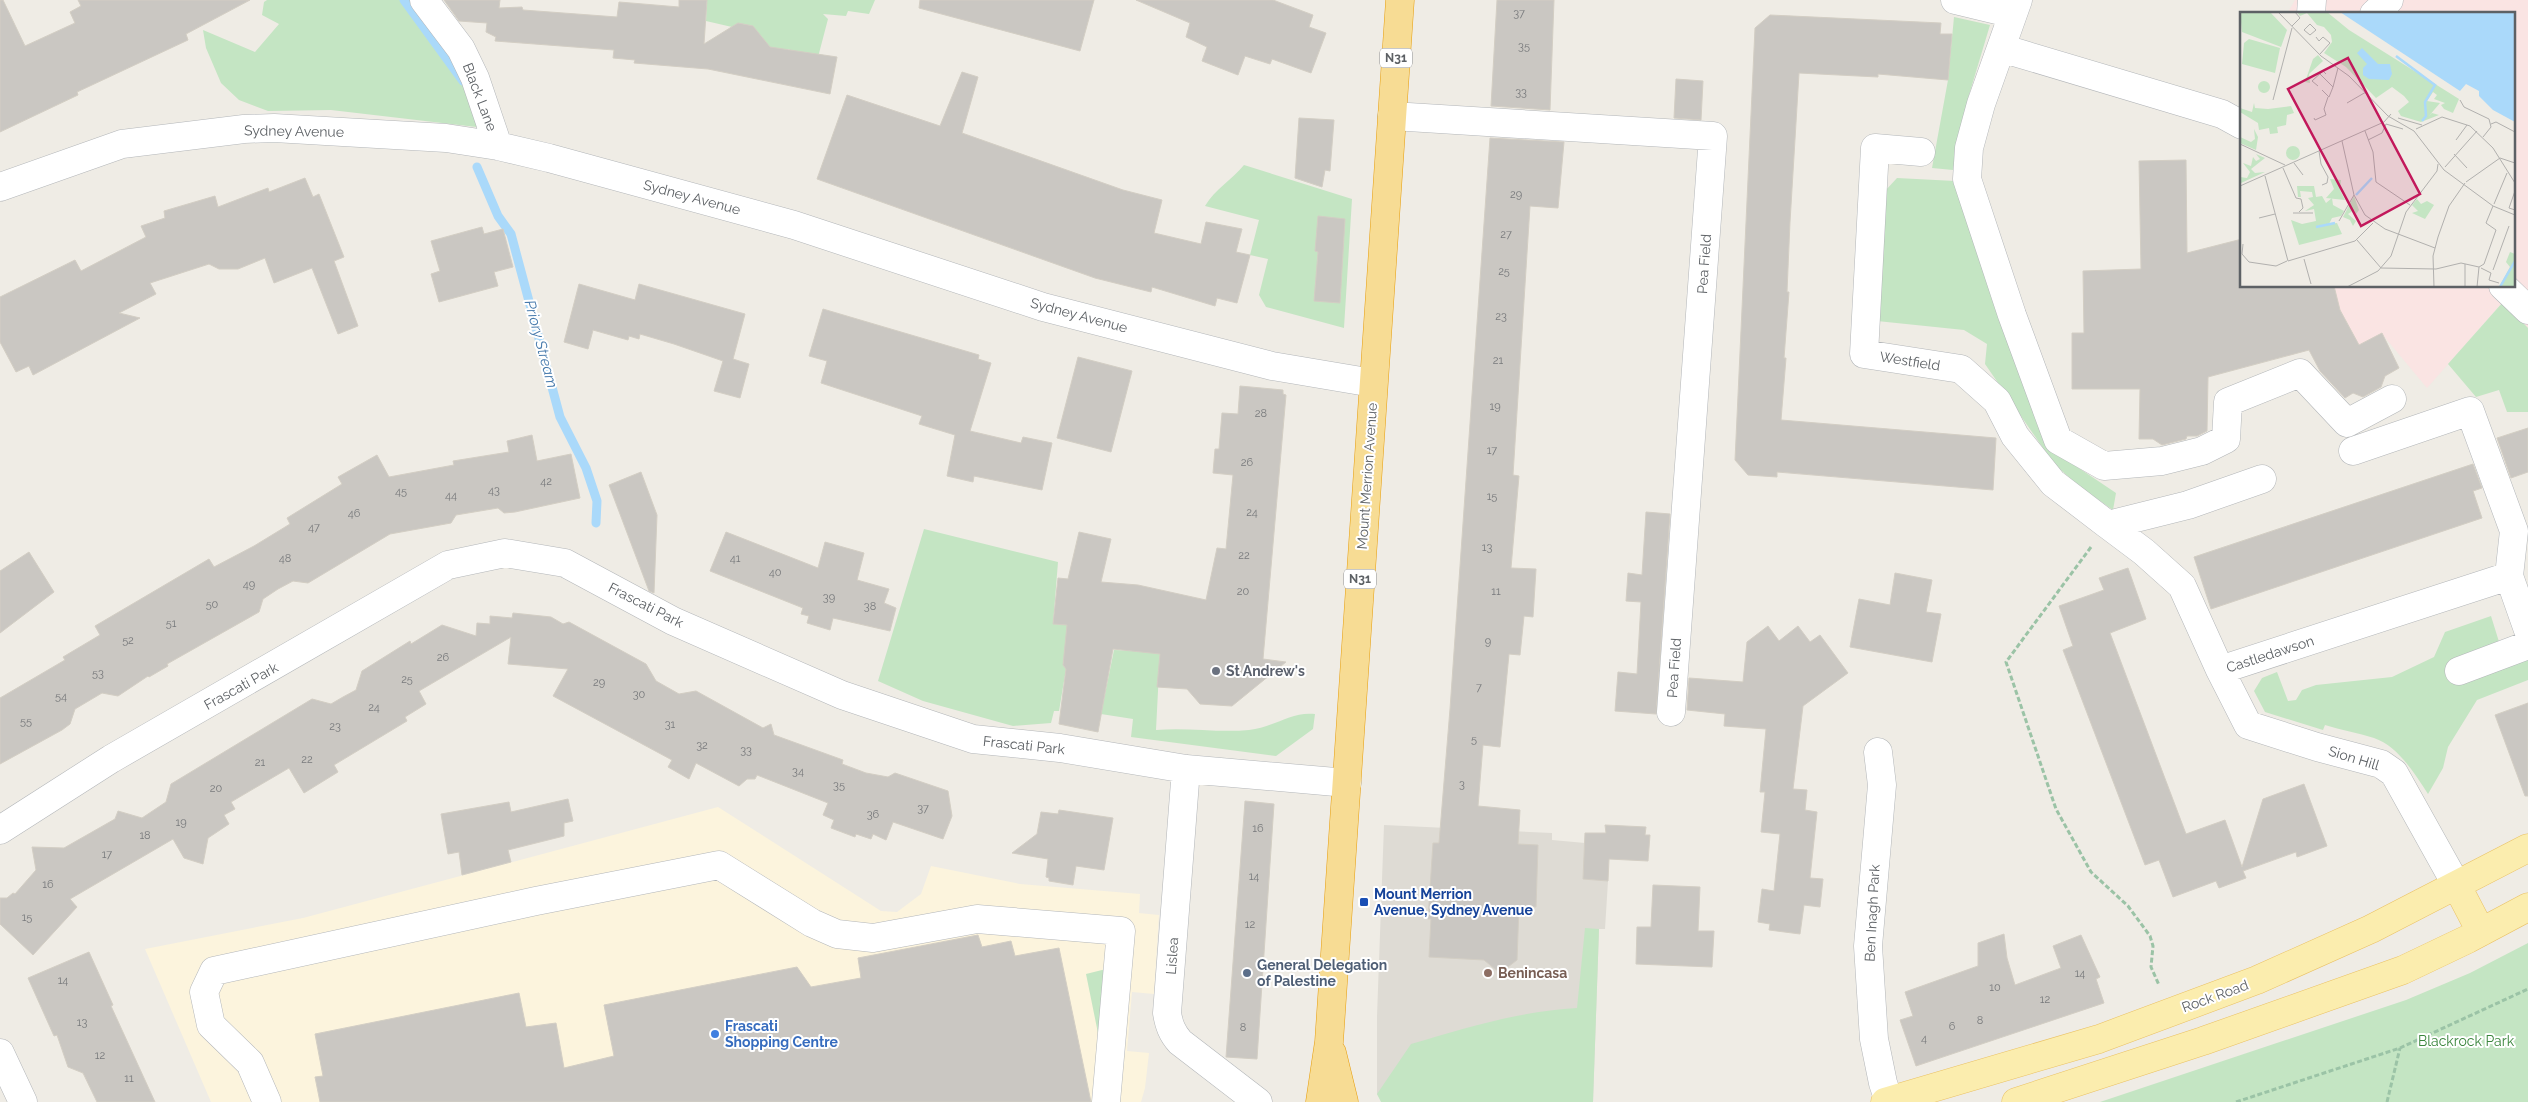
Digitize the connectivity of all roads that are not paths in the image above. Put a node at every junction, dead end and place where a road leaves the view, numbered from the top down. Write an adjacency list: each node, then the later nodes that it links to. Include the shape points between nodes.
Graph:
1 (424, 0): 10 (street, Black Lane, via 461,49 475,78)
2 (1400, 0): 8 (highway, Mount Merrion Avenue / N31)
3 (1955, 0): 5 (street)
4 (2390, 0): 6 (street)
5 (2015, 7): 7 (street)
6 (2376, 12)
7 (2000, 48): 9 (street, via 2222,114); 16 (street, via 1969,148 1967,179 2012,316 2058,440 2104,466 2162,461 2202,451 2226,439 2228,402 2300,373 2347,423)
8 (1392, 116): 15 (highway, Mount Merrion Avenue / N31); 25 (street, Pea Field, via 1713,136)
9 (2240, 124)
10 (498, 146): 12 (street, Sydney Avenue, via 414,135 244,129 122,144); 15 (street, Sydney Avenue, via 794,225 1043,307 1272,366)
11 (1921, 152): 19 (street, Westfield, via 1875,148 1864,354 1961,369 1997,401 2015,436 2053,483)
12 (0, 187)
13 (2505, 288): 14 (street)
14 (2528, 310)
15 (1373, 384): 28 (highway, Mount Merrion Avenue / N31)
16 (2392, 399)
17 (2353, 451): 20 (street, via 2470,410 2514,531)
18 (2262, 479): 19 (street, via 2188,505)
19 (2108, 525): 23 (street, Castledawson, via 2182,586)
20 (2509, 576): 21 (street); 23 (street, Castledawson)
21 (2528, 630)
22 (2528, 645): 24 (street)
23 (2220, 670): 31 (street, Sion Hill, via 2248,725 2381,764 2394,773)
24 (2458, 671)
25 (1671, 712)
26 (1878, 752): 42 (street, Ben Inagh Park, via 1882,786 1868,946 1874,1039)
27 (1186, 769): 28 (street, Frascati Park); 29 (street, Frascati Park, via 1060,748 973,739 842,695 673,621 565,564 505,553 448,565 111,759); 39 (street, Lislea, via 1169,1022 1180,1042)
28 (1347, 783): 34 (highway, Mount Merrion Avenue / N31)
29 (0, 830)
30 (2528, 848): 31 (main road, Rock Road)
31 (2457, 886): 33 (main road); 42 (main road, Rock Road, via 2257,980 2099,1039)
32 (2528, 906): 33 (main road)
33 (2481, 932): 43 (main road, via 2394,973 2203,1041)
34 (1329, 1042): 40 (highway, Mount Merrion Avenue / N31); 41 (highway, Mount Merrion Avenue / N31)
35 (0, 1053): 36 (street)
36 (23, 1102)
37 (267, 1102): 38 (street, via 250,1063 211,1025 204,992 214,971 720,865 812,923 838,934 874,938 977,919 1121,931)
38 (1106, 1102)
39 (1258, 1102)
40 (1320, 1102)
41 (1344, 1102)
42 (1887, 1102)
43 (2016, 1102)

